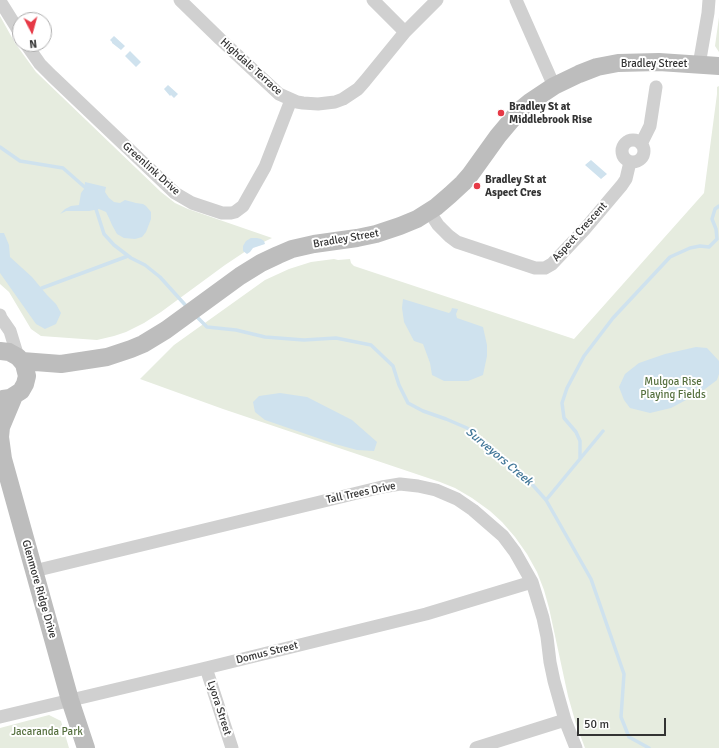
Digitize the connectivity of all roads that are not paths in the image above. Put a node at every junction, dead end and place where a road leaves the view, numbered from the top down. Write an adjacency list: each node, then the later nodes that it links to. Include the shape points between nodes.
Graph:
1 (0, 0): 7 (street)
2 (180, 0): 14 (street, Highdale Terrace, via 274,90)
3 (373, 0): 8 (street)
4 (437, 0): 8 (street, Highdale Terrace)
5 (516, 0): 12 (street)
6 (709, 0): 10 (street)
7 (12, 20)
8 (405, 32): 14 (street, Highdale Terrace, via 358,89 343,99 318,104 303,104)
9 (31, 52): 14 (street, Greenlink Drive, via 47,72 175,193 192,203 222,213 235,212 242,206 267,163)
10 (699, 65): 11 (street, Bradley Street); 12 (street, Bradley Street, via 660,62 618,63 597,67)
11 (719, 66)
12 (554, 86): 15 (street, Bradley Street, via 519,111 470,175)
13 (656, 87): 15 (street, Aspect Crescent, via 650,126 641,144 644,150 643,157 637,162 630,162 622,185 584,230 552,264 545,268 535,268 458,242 438,225)
14 (291, 100)
15 (429, 212): 19 (street, Bradley Street, via 384,232 292,249 252,268 154,338 107,357)
16 (0, 318): 18 (street, via 10,331)
17 (0, 352): 18 (street, Bradley Street, via 9,352)
18 (20, 359): 19 (street, Bradley Street); 20 (street, via 26,372 26,380)
19 (61, 364): 20 (street, Bradley Street)
20 (13, 393): 21 (street, Glenmore Ridge Drive)
21 (0, 426): 22 (street, Glenmore Ridge Drive, via 3,459)
22 (34, 571): 23 (street, Tall Trees Drive, via 400,484 436,490 457,499 473,510 503,536); 25 (street, Glenmore Ridge Drive)
23 (532, 582): 24 (street, Domus Street, via 426,614); 27 (street, Tall Trees Drive, via 543,618 550,662)
24 (206, 668): 25 (street, Domus Street); 29 (street, Lyora Street)
25 (70, 700): 26 (street, Domus Street); 28 (street, Glenmore Ridge Drive)
26 (0, 717)
27 (565, 720): 30 (street); 31 (street, Tall Trees Drive)
28 (86, 748)
29 (232, 748)
30 (476, 748)
31 (576, 748)

